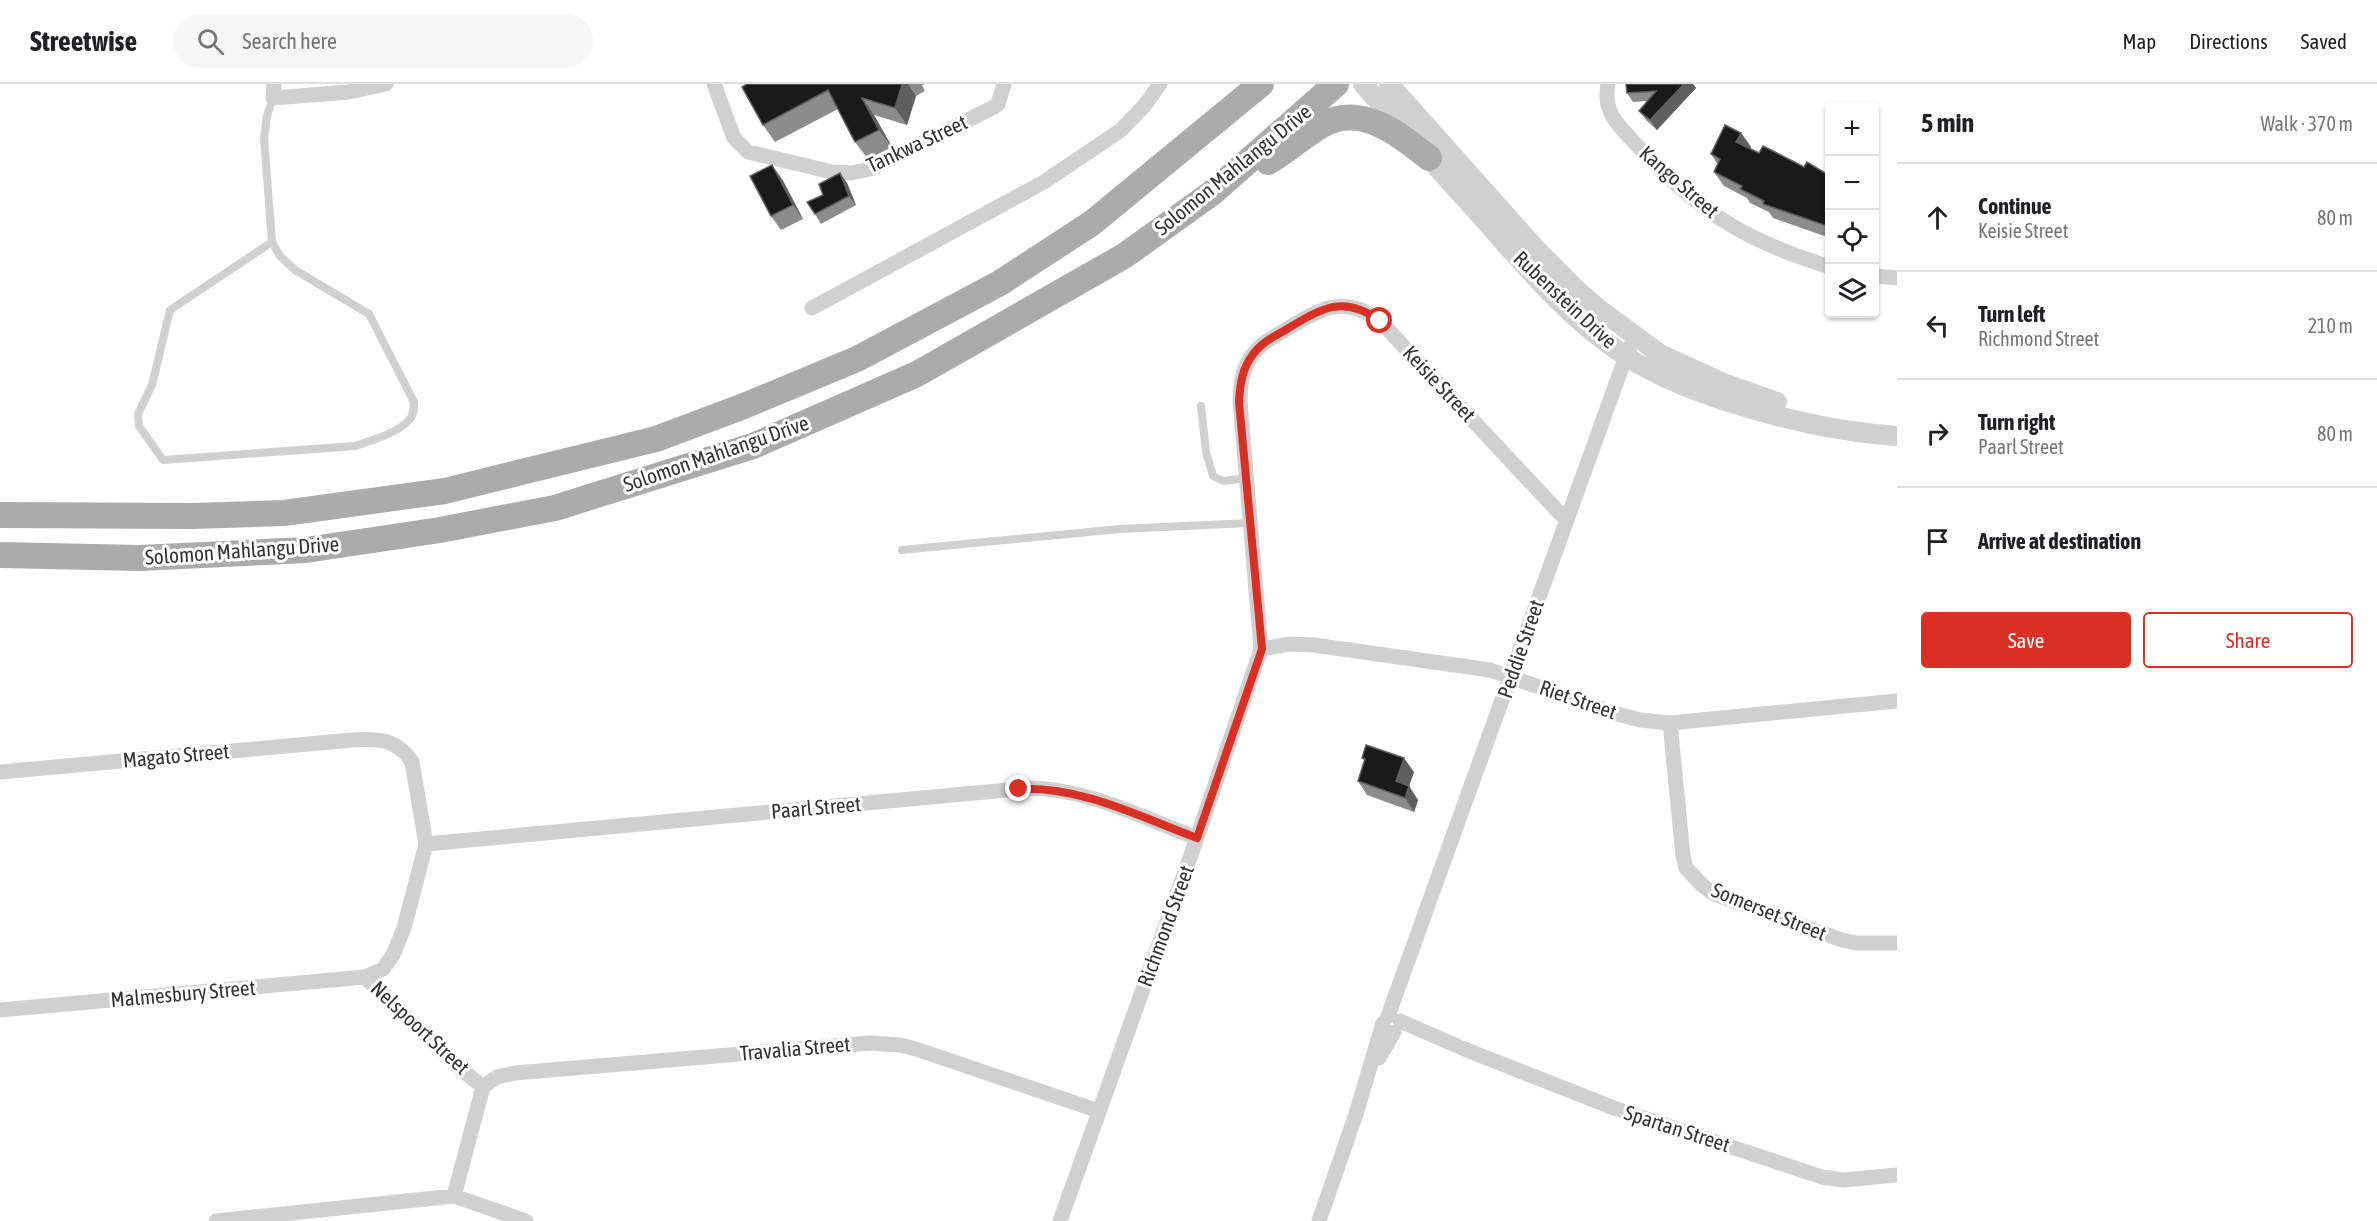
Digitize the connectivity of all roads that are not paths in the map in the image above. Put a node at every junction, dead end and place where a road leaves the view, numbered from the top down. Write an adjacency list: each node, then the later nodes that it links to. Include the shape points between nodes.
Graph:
1 (387, 84): 10 (street, via 349,92)
2 (714, 84): 3 (street, Tankwa Street, via 734,138 748,152 831,172 851,173 870,169 994,107)
3 (1004, 84)
4 (1160, 84): 17 (street, via 1121,130 1044,182)
5 (1262, 84): 25 (main road, Solomon Mahlangu Drive, via 1092,223 1000,283 857,359 656,439 445,491 284,513)
6 (1336, 84): 12 (main road, Solomon Mahlangu Drive)
7 (1363, 84): 11 (street, Rubenstein Drive)
8 (1389, 84): 18 (street, Rubenstein Drive, via 1536,249 1578,291)
9 (1608, 84): 14 (street, Kango Street, via 1609,108 1615,121 1700,204 1763,242)
10 (274, 91): 13 (lane, via 264,138)
11 (1429, 158): 12 (main road, via 1403,137 1375,122 1350,116 1324,124 1273,159); 19 (street, Rubenstein Drive, via 1538,280 1587,328)
12 (1212, 193): 29 (main road, Solomon Mahlangu Drive, via 1124,256 918,374 753,446 555,508 306,550 140,558)
13 (272, 242): 13 (lane, via 295,270 369,314 414,402 413,414 404,424 374,441 355,446 163,460 139,426 138,414 152,385 170,310)
14 (1825, 265)
15 (1879, 276): 16 (street)
16 (1897, 278)
17 (812, 308)
18 (1635, 336): 19 (street, Peddie Street); 22 (street, Rubenstein Drive, via 1660,354 1761,398 1844,418)
19 (1626, 356): 23 (street, Rubenstein Drive, via 1669,378 1736,403 1845,430); 26 (street, Peddie Street)
20 (1242, 377): 24 (street, Richmond Street, via 1239,402); 26 (street, Keisie Street, via 1254,352 1308,316 1340,305 1367,312 1380,321)
21 (1201, 406): 24 (lane, via 1213,476 1223,481)
22 (1897, 423)
23 (1897, 436)
24 (1246, 478): 27 (street, Richmond Street)
25 (0, 515)
26 (1566, 520): 31 (street, Peddie Street)
27 (1251, 523): 28 (lane, via 1120,529); 30 (street, Richmond Street)
28 (902, 550)
29 (0, 555)
30 (1262, 649): 31 (street, Riet Street, via 1314,645 1490,670); 36 (street, Richmond Street)
31 (1511, 677): 33 (street, Riet Street, via 1614,713); 41 (street, Peddie Street, via 1400,979)
32 (1897, 701): 33 (street, Riet Street)
33 (1670, 723): 38 (street, Somerset Street, via 1683,856 1686,868 1702,885 1739,904 1842,940)
34 (352, 740): 35 (street, Magato Street); 37 (street, Nelspoort Street, via 389,741 412,762)
35 (0, 772)
36 (1197, 838): 37 (street, Paarl Street, via 1085,796 1028,788); 43 (street, Richmond Street)
37 (426, 844): 39 (street, Nelspoort Street, via 393,955 383,969)
38 (1897, 943)
39 (365, 977): 40 (street, Malmesbury Street); 42 (street, Nelspoort Street)
40 (0, 1010)
41 (1393, 1024): 44 (street, Spartan Street, via 1614,1108 1822,1177 1843,1180); 50 (street, Peddie Street)
42 (483, 1087): 43 (street, Travalia Street, via 506,1074 889,1043); 45 (street, Nelspoort Street)
43 (1100, 1111): 49 (street, Richmond Street)
44 (1897, 1175)
45 (454, 1196): 46 (street); 48 (street)
46 (306, 1217): 47 (street)
47 (216, 1221)
48 (526, 1221)
49 (1060, 1221)
50 (1319, 1221)

